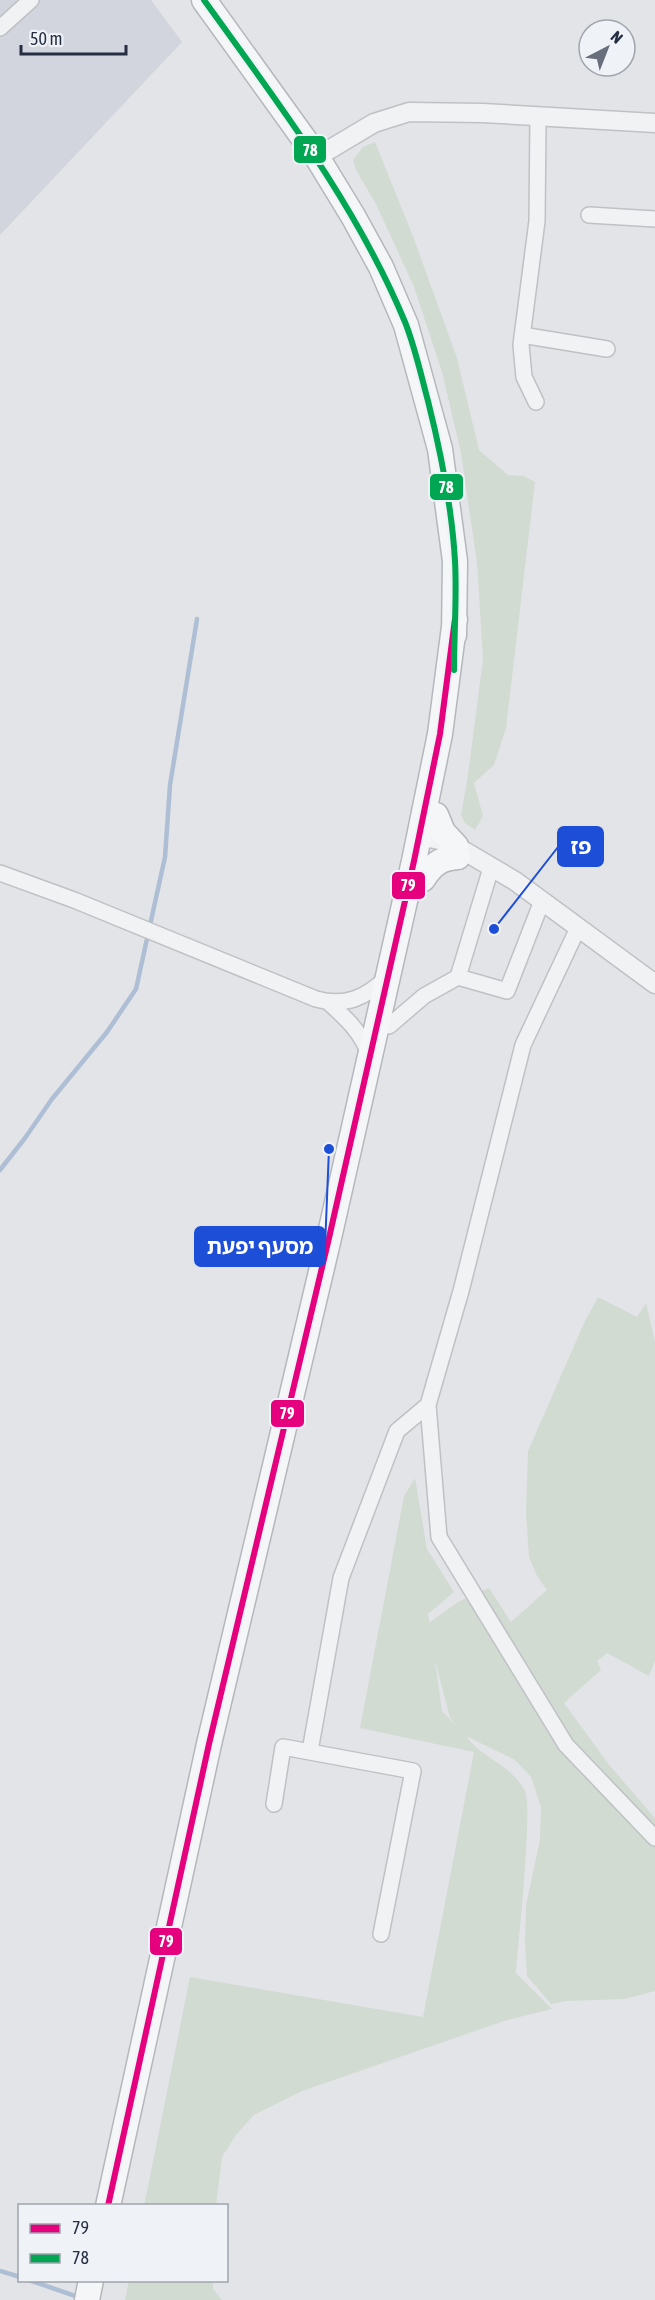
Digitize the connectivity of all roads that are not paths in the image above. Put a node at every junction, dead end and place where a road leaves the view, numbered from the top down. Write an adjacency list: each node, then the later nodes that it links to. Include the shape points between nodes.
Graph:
1 (31, 0): 3 (street)
2 (204, 0): 6 (highway)
3 (0, 28)
4 (538, 116): 5 (street); 6 (street, via 409,112 374,123); 9 (street, via 537,221)
5 (655, 123)
6 (317, 158): 12 (highway, via 381,267 406,325 440,449 455,561 454,619)
7 (589, 215): 8 (street)
8 (655, 219)
9 (522, 335): 10 (street); 11 (street, via 522,368)
10 (607, 350)
11 (536, 402)
12 (429, 836): 13 (street); 13 (highway, via 443,831); 16 (highway); 19 (highway)
13 (457, 851): 14 (street); 16 (highway, via 435,863)
14 (490, 868): 17 (street); 20 (street)
15 (0, 873): 22 (street)
16 (423, 879): 23 (highway)
17 (542, 901): 18 (street); 20 (street, via 507,991)
18 (578, 928): 21 (street); 26 (street, via 523,1045)
19 (387, 977): 22 (street, via 361,998); 24 (highway)
20 (458, 977): 23 (street, via 424,996)
21 (655, 984)
22 (328, 1002): 24 (street, via 358,1032)
23 (389, 1026): 25 (highway)
24 (369, 1054): 25 (highway)
25 (329, 1238): 31 (highway, via 209,1744)
26 (428, 1405): 27 (street, via 397,1431 341,1578); 29 (street, via 439,1537 567,1745)
27 (310, 1751): 28 (street, via 283,1747); 30 (street, via 413,1771)
28 (274, 1804)
29 (655, 1838)
30 (381, 1934)
31 (108, 2204)
32 (91, 2282): 33 (highway)
33 (87, 2300)

